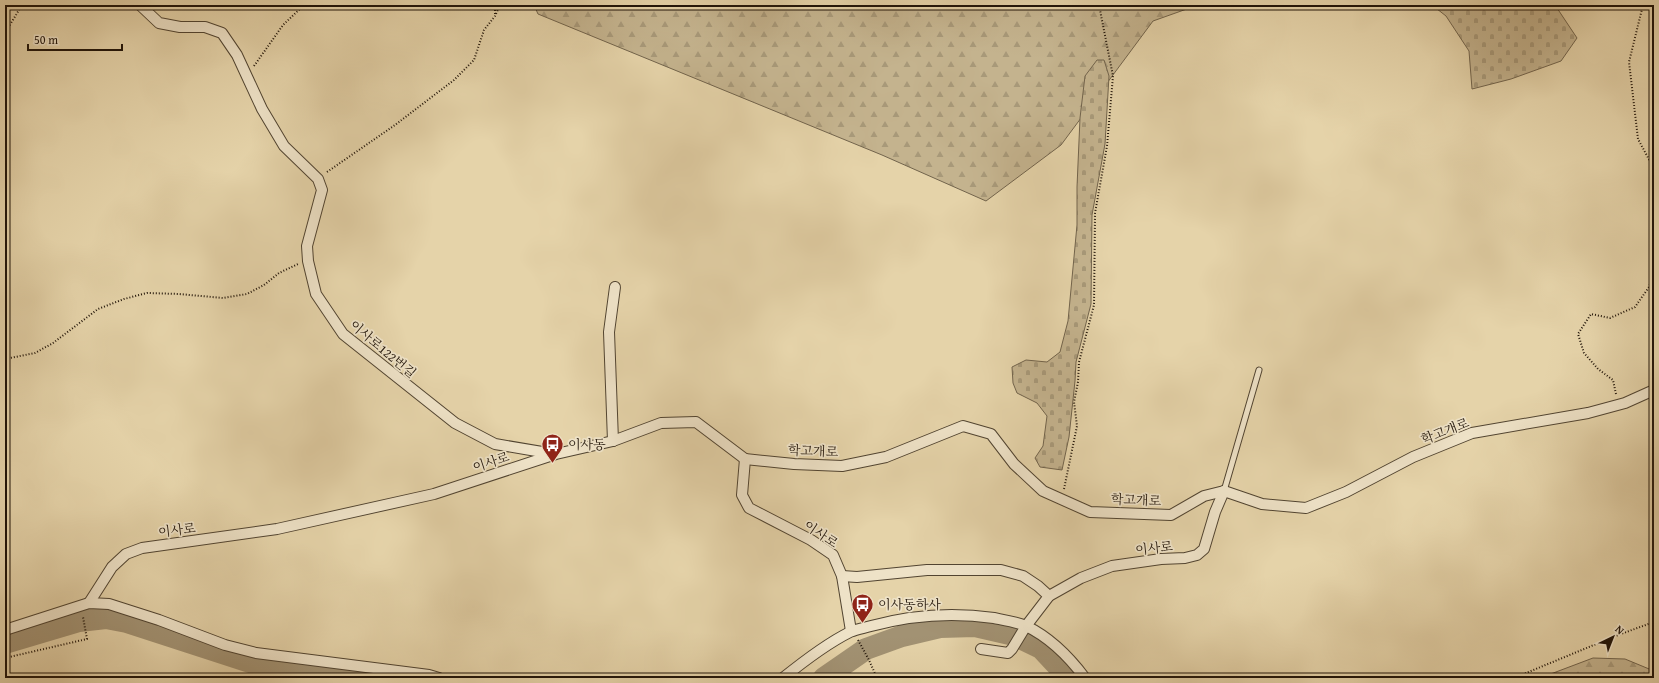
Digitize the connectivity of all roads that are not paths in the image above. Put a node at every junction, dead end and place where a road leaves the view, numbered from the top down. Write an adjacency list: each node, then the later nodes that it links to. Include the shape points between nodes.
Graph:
1 (140, 5): 6 (street, 이사로122번길, via 159,23 180,27 206,27 222,33 237,55 262,109 284,146 318,179 322,190 308,246 308,261 316,294 342,334 455,423 495,444)
2 (615, 287): 5 (street, via 609,332)
3 (1259, 370): 8 (lane)
4 (1654, 390): 8 (street, 학고개로, via 1625,404 1588,413 1472,433 1413,457 1346,492 1306,508 1262,504)
5 (612, 441): 6 (street, 이사로); 7 (street, 이사로, via 661,423 696,422)
6 (556, 454): 11 (street, 이사로, via 434,494 335,517 277,529 142,548 126,554 112,567)
7 (745, 459): 8 (street, 학고개로, via 842,466 886,457 963,426 991,434 1014,464 1043,491 1090,512 1171,515 1204,496); 9 (street, 이사로, via 742,495 749,508 811,540 833,555)
8 (1224, 491): 10 (street, 이사로, via 1204,548 1197,555 1112,566 1081,578)
9 (842, 576): 10 (street, via 857,577 927,570 1001,570 1023,576); 14 (street, 이사로)
10 (1049, 596): 12 (street, 이사로)
11 (89, 603): 13 (street); 16 (street, via 109,604 225,645 256,653)
12 (1025, 628): 14 (street, via 1004,620 974,615 938,614 890,620); 15 (street, 이사로, via 1008,652); 18 (street, via 1044,638 1074,664)
13 (5, 630)
14 (851, 631): 17 (street, via 810,656)
15 (981, 649)
16 (439, 678)
17 (783, 678)
18 (1085, 678)

